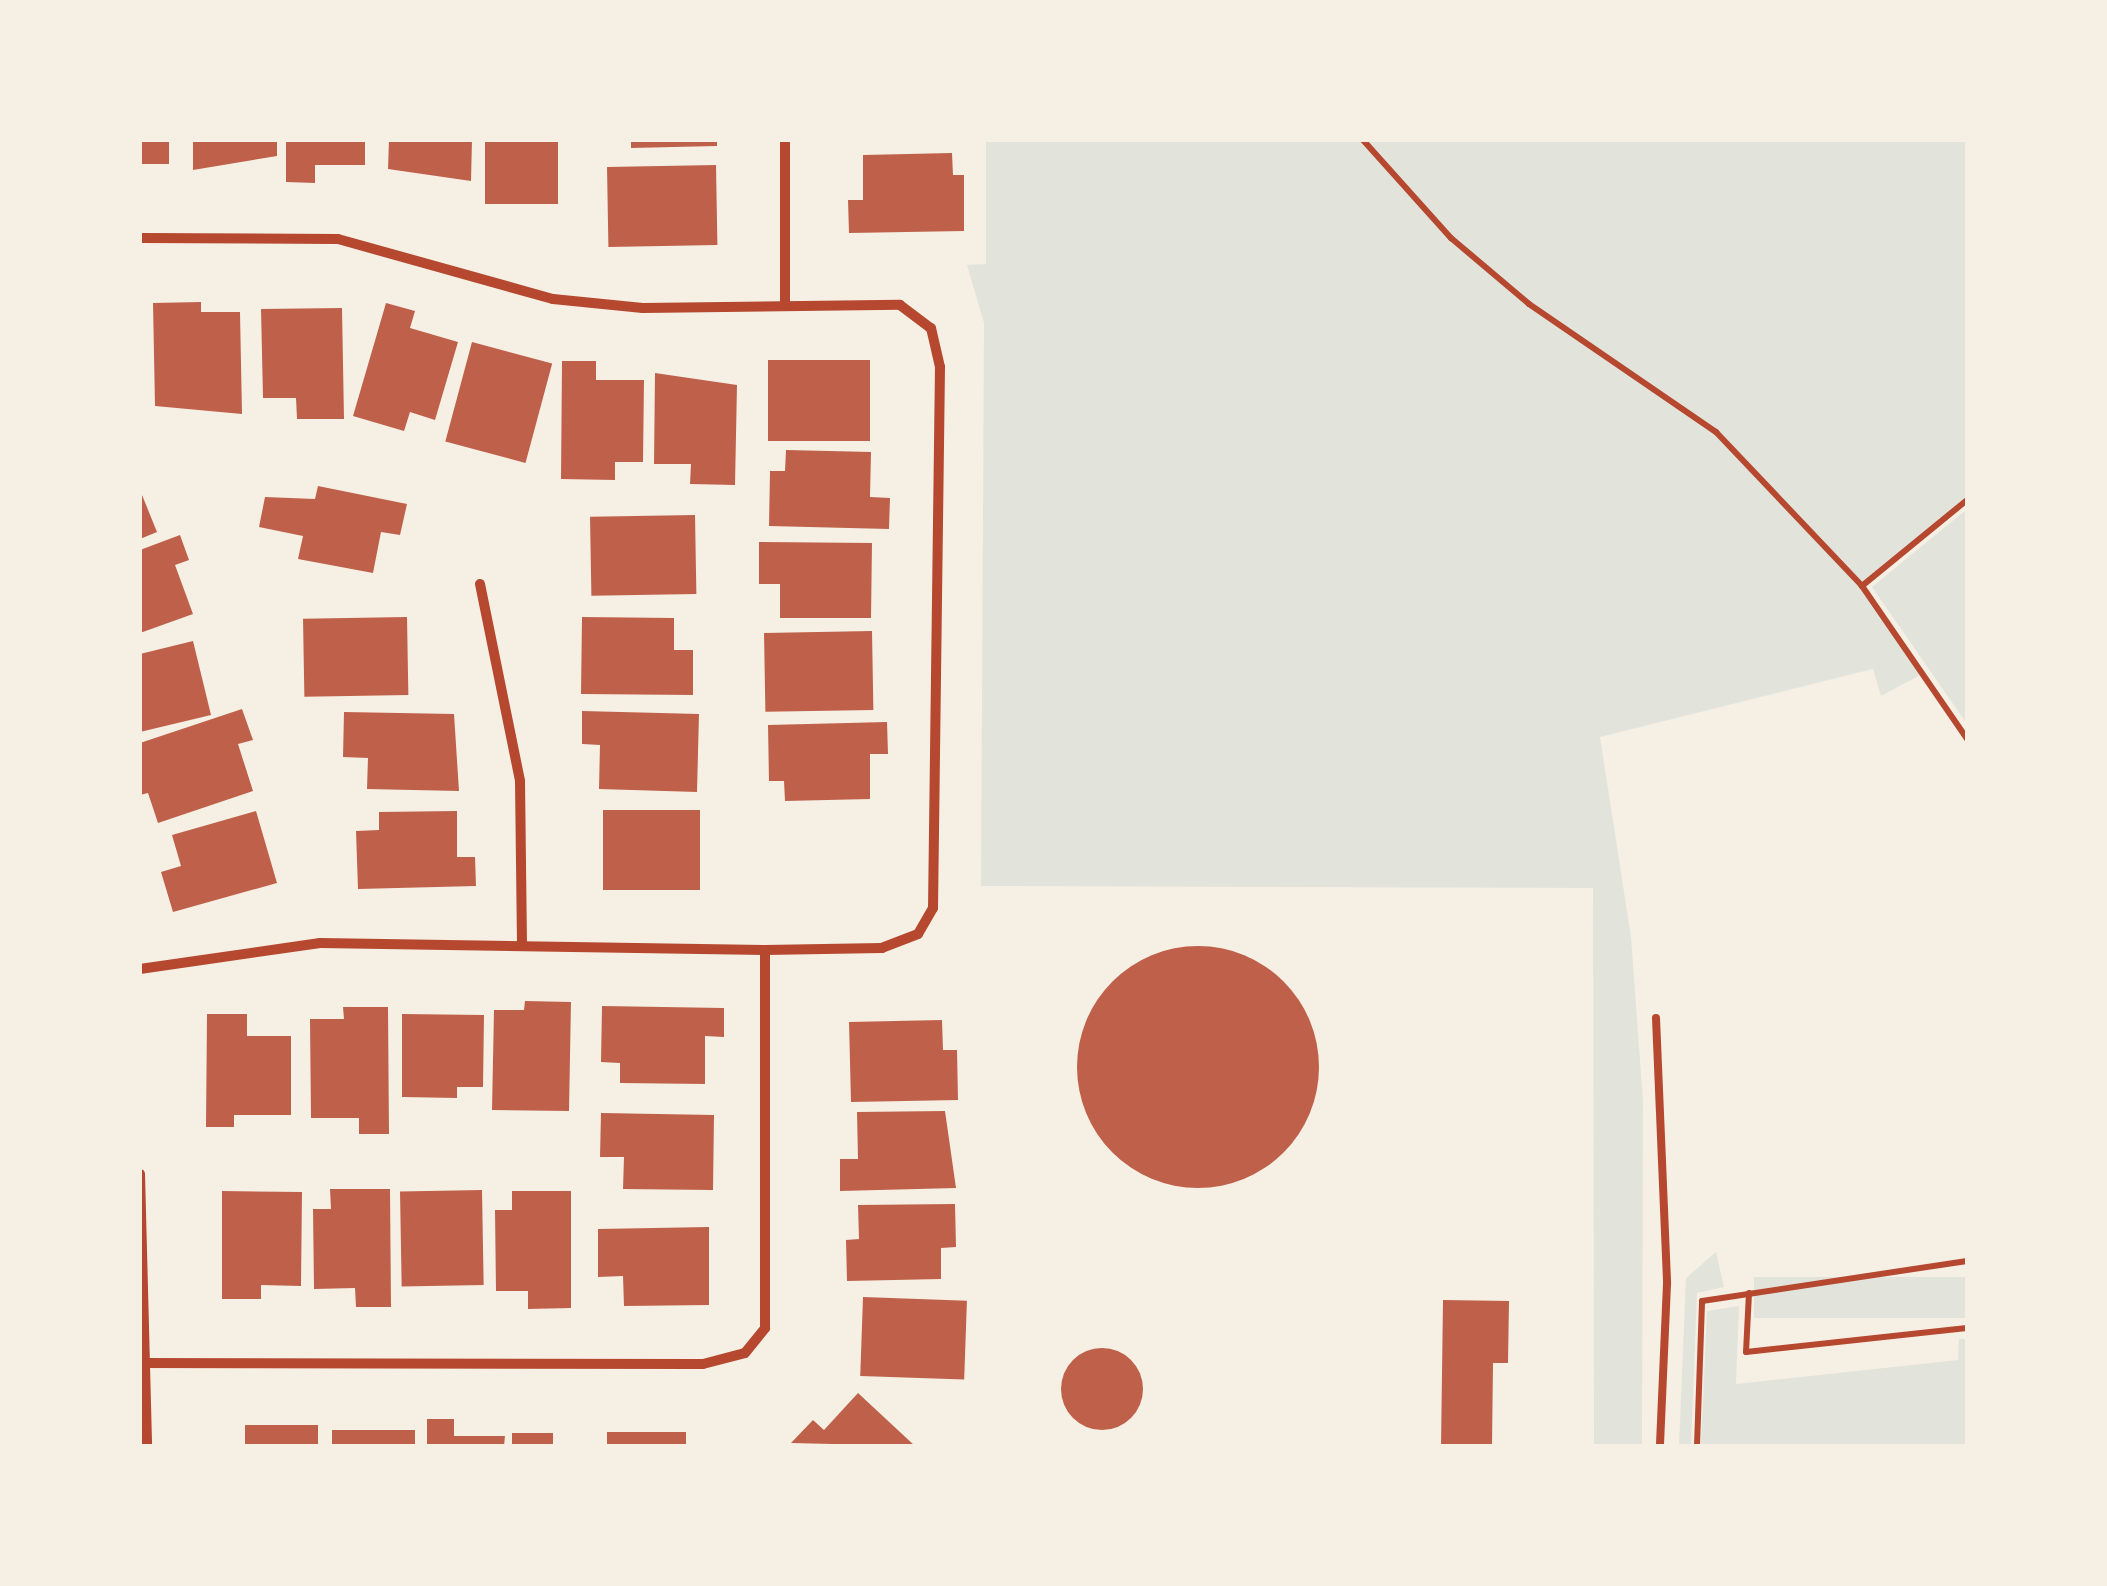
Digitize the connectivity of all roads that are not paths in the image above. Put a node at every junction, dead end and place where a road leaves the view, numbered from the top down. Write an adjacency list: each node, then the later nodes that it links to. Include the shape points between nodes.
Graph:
1 (785, 140): 3 (street)
2 (140, 238): 3 (street, via 338,240 554,299)
3 (785, 304): 6 (street, via 900,304 931,328 940,367 933,908 918,934 882,948)
4 (480, 584): 5 (street, via 520,781)
5 (522, 945): 6 (street); 7 (street, via 320,943)
6 (765, 950): 10 (street, via 765,1328 745,1353 703,1364)
7 (140, 968)
8 (1656, 1018): 12 (lane, via 1666,1284)
9 (140, 1174): 10 (street)
10 (144, 1363): 11 (street)
11 (147, 1446)
12 (1660, 1446)

